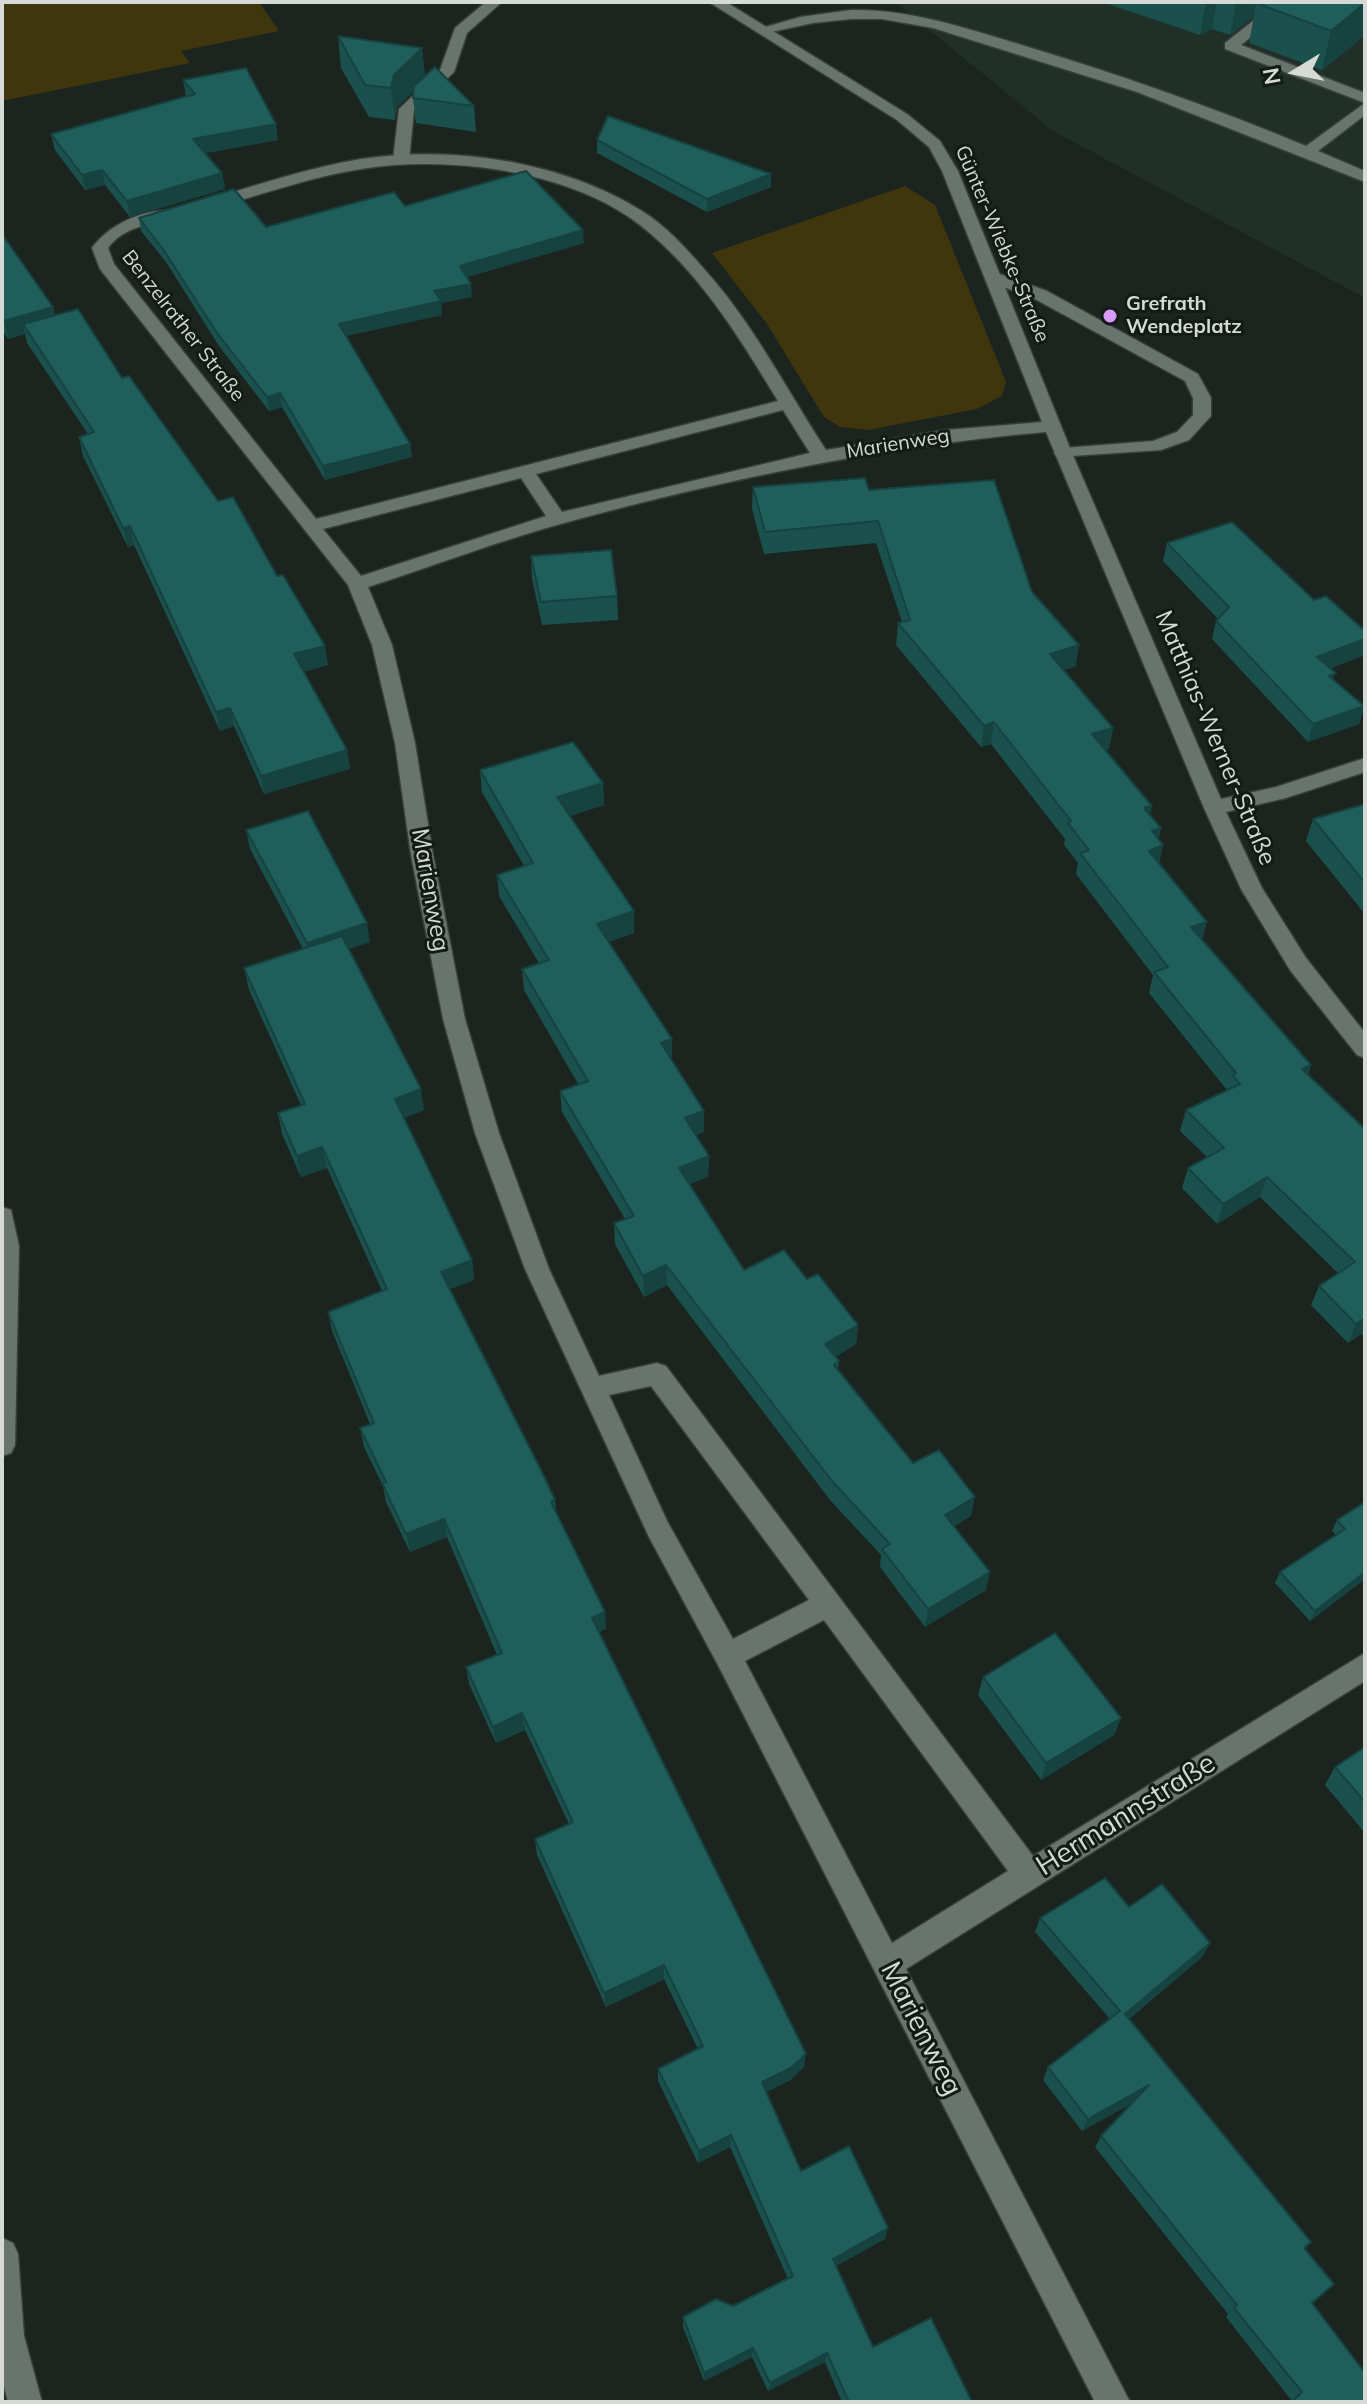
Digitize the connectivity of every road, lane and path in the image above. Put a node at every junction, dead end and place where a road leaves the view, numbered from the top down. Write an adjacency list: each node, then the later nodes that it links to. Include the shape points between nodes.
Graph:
1 (495, 2): 8 (street, via 460,31 447,72 407,109)
2 (716, 2): 4 (street, Günter-Wiebke-Straße)
3 (1286, 2): 5 (street, via 1230,46)
4 (762, 30): 7 (street, via 865,14 924,21 1075,64); 10 (street, Günter-Wiebke-Straße, via 902,117 935,144)
5 (1365, 98)
6 (1365, 108): 7 (street)
7 (1308, 152): 9 (street)
8 (401, 160): 11 (street, Benzelrather Straße, via 483,162 538,174 635,214 714,291); 17 (street, Benzelrather Straße, via 323,172 126,226 106,236 100,248 106,265)
9 (1365, 177)
10 (994, 277): 12 (street, Günter-Wiebke-Straße); 13 (street, via 1041,295 1163,360 1192,378 1202,398 1202,416 1183,436 1126,450)
11 (787, 404): 14 (street, Benzelrather Straße); 15 (street)
12 (1054, 426): 13 (street, Matthias-Werner-Straße); 14 (street, Marienweg, via 946,435)
13 (1063, 453): 20 (street, Matthias-Werner-Straße)
14 (821, 456): 16 (street, Marienweg)
15 (526, 472): 16 (street); 17 (street)
16 (557, 519): 18 (street, Marienweg)
17 (312, 526): 18 (street, Benzelrather Straße)
18 (357, 584): 23 (street, Marienweg, via 382,645 405,743 425,870 466,1062 537,1269)
19 (1365, 765): 20 (street)
20 (1214, 808): 21 (street, Matthias-Werner-Straße, via 1252,889 1298,964)
21 (1365, 1049)
22 (2, 1217): 24 (street, via 7,1246)
23 (592, 1388): 25 (street, via 657,1374); 26 (street, Marienweg, via 658,1529)
24 (2, 1445)
25 (827, 1605): 26 (street); 28 (street)
26 (728, 1656): 29 (street, Marienweg)
27 (1365, 1666): 28 (street, Hermannstraße)
28 (1029, 1875): 29 (street, Hermannstraße)
29 (888, 1963): 32 (street, Marienweg)
30 (2, 2254): 31 (street, via 7,2336)
31 (25, 2402)
32 (1113, 2402)

